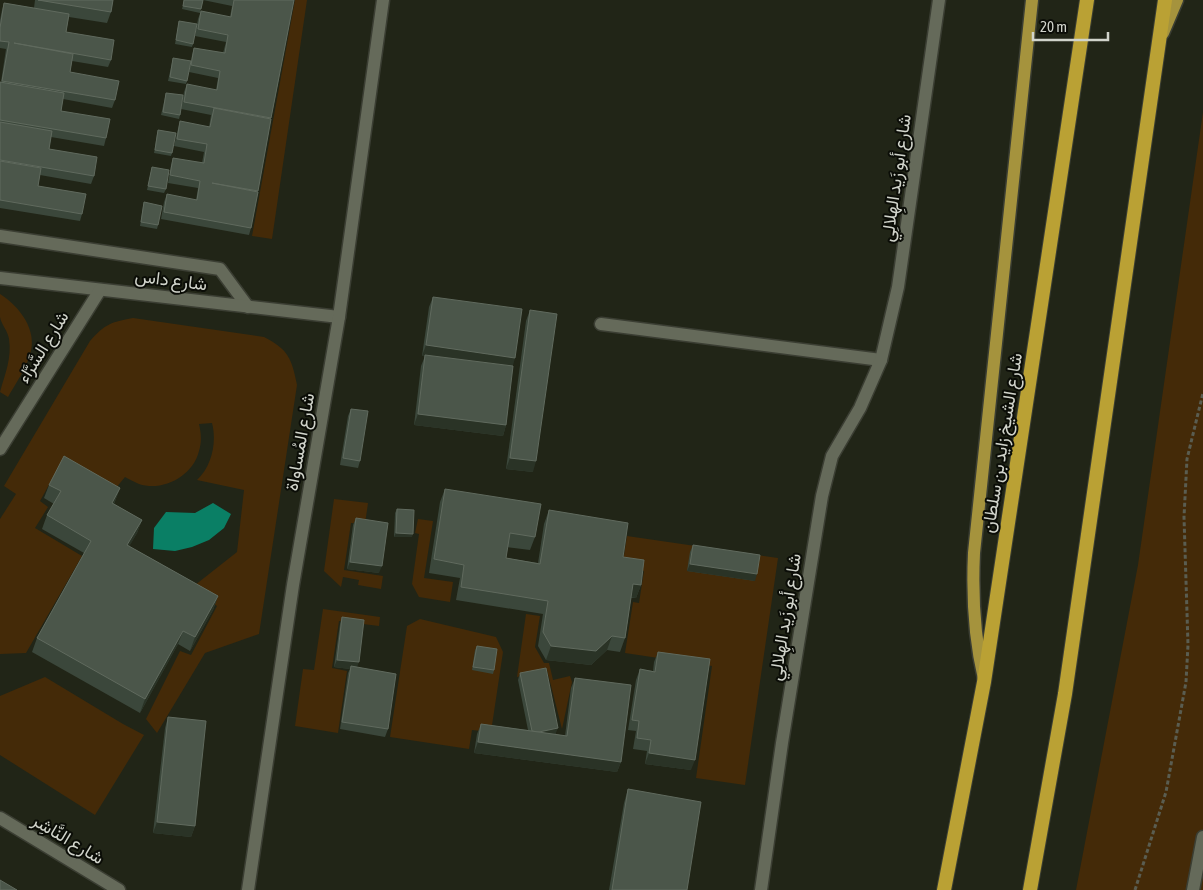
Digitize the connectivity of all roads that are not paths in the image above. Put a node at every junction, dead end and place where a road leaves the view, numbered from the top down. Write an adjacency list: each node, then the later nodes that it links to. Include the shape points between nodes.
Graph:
1 (383, 0): 12 (street, شارع المُساواة)
2 (940, 0): 14 (street, شارع أبو زَيد الهِلالِي, via 898,287)
3 (1032, 0): 16 (main road, via 974,553 973,606)
4 (1087, 0): 16 (highway, شارع الشيخ زايد بن سلطان)
5 (1165, 0): 7 (highway)
6 (1177, 0): 7 (main road)
7 (1160, 42): 23 (highway, via 1065,694)
8 (0, 236): 11 (street, via 220,269)
9 (0, 278): 10 (street, شارع داس)
10 (100, 290): 11 (street, شارع داس); 15 (street, شارع السَّرَّاء)
11 (248, 307): 12 (street, شارع داس)
12 (339, 317): 20 (street, شارع المُساواة, via 293,585)
13 (601, 324): 14 (street)
14 (881, 360): 21 (street, شارع أبو زَيد الهِلالِي, via 860,408 832,456 822,496)
15 (0, 449)
16 (984, 682): 22 (highway, شارع الشيخ زايد بن سلطان)
17 (0, 818): 19 (street, شارع النَّاشِر)
18 (1203, 837): 24 (street)
19 (119, 890)
20 (248, 890)
21 (761, 890)
22 (944, 890)
23 (1030, 890)
24 (1193, 890)

